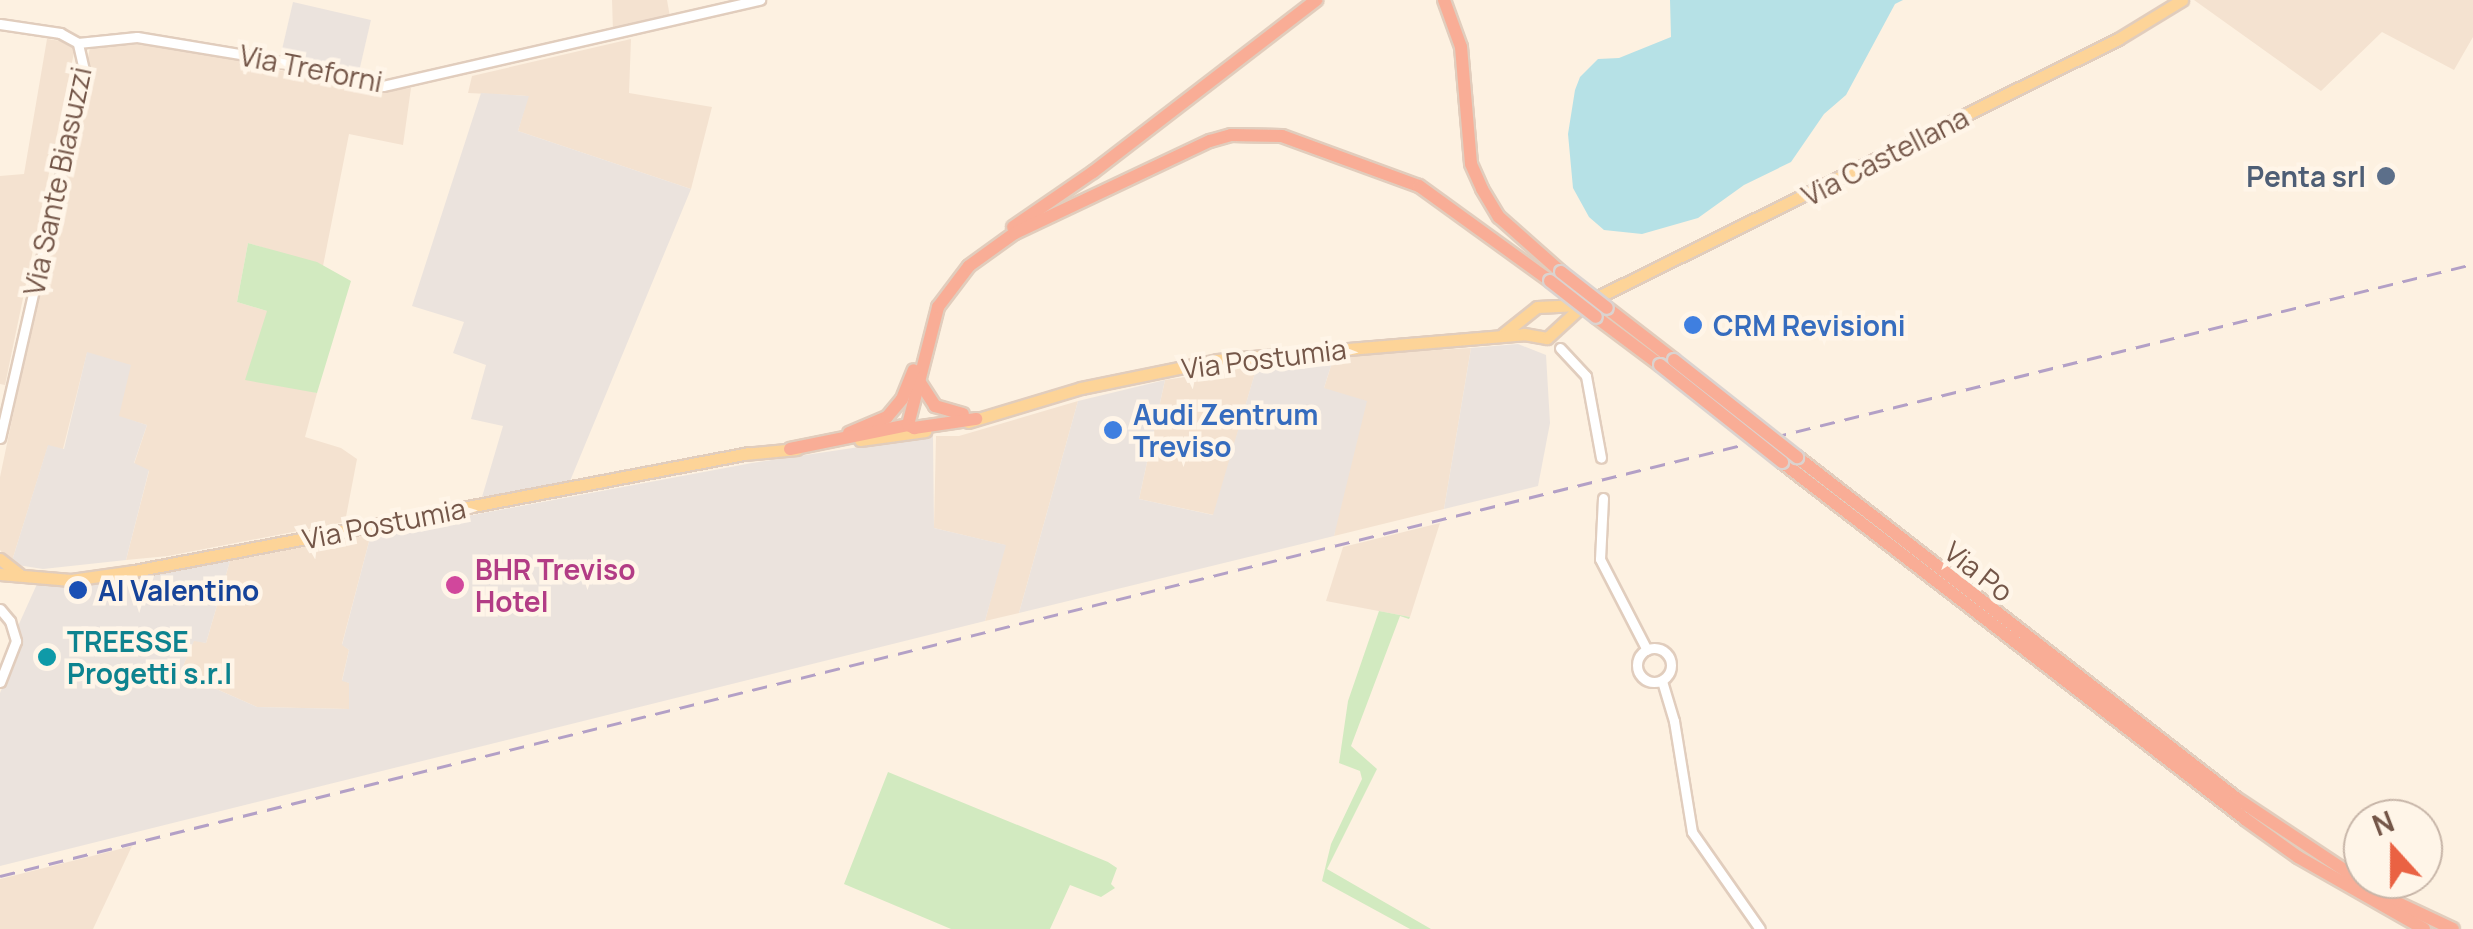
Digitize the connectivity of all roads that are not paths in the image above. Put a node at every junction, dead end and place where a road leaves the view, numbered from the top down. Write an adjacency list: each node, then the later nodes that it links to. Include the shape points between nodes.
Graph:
1 (760, 0): 6 (street, Via Treforni, via 383,86 138,37)
2 (1316, 0): 16 (highway, via 957,271 932,307)
3 (1444, 0): 7 (highway, Via Po, via 1460,48 1471,164 1499,217)
4 (2182, 0): 8 (main road, Via Castellana, via 2118,39)
5 (0, 24): 6 (street, Via Treforni)
6 (78, 42): 20 (street, Via Sante Biasuzzi, via 84,70)
7 (1556, 277): 15 (highway, Via Po, bridge); 16 (highway, Via Po, via 1419,186 1282,136 1231,135 1016,233 978,258 938,307)
8 (1584, 304): 9 (main road); 11 (main road)
9 (1547, 307): 10 (main road); 11 (main road, via 1558,317)
10 (1530, 314): 12 (main road, via 1527,323); 13 (main road)
11 (1557, 329): 12 (main road); 14 (street)
12 (1538, 337): 13 (main road, Via Postumia); 14 (street)
13 (1492, 338): 17 (main road, Via Postumia, via 1217,360)
14 (1560, 348): 23 (street, via 1590,386)
15 (1667, 363): 33 (highway, Via Po, bridge, via 1782,462 2217,798 2298,857); 34 (highway, Via Po, bridge, via 2236,798 2370,888)
16 (914, 383): 17 (highway, via 935,406); 18 (highway, via 903,414); 19 (highway, via 885,419)
17 (971, 417): 18 (highway); 21 (main road, Via Postumia)
18 (908, 424): 19 (main road, Via Postumia); 21 (highway)
19 (849, 434): 22 (main road, Via Postumia)
20 (0, 438)
21 (790, 450): 22 (main road, Via Postumia)
22 (744, 454): 27 (main road, Via Postumia, via 134,571 70,580)
23 (1601, 458)
24 (1603, 498): 29 (street, via 1600,560)
25 (0, 559): 27 (main road)
26 (0, 574): 27 (main road, Via Postumia)
27 (23, 576)
28 (0, 609): 31 (street, via 16,640)
29 (1646, 650): 30 (street, via 1639,673); 30 (street, via 1670,658)
30 (1662, 681): 32 (street, via 1692,832)
31 (0, 682)
32 (1760, 929)
33 (2424, 929)
34 (2453, 929)

